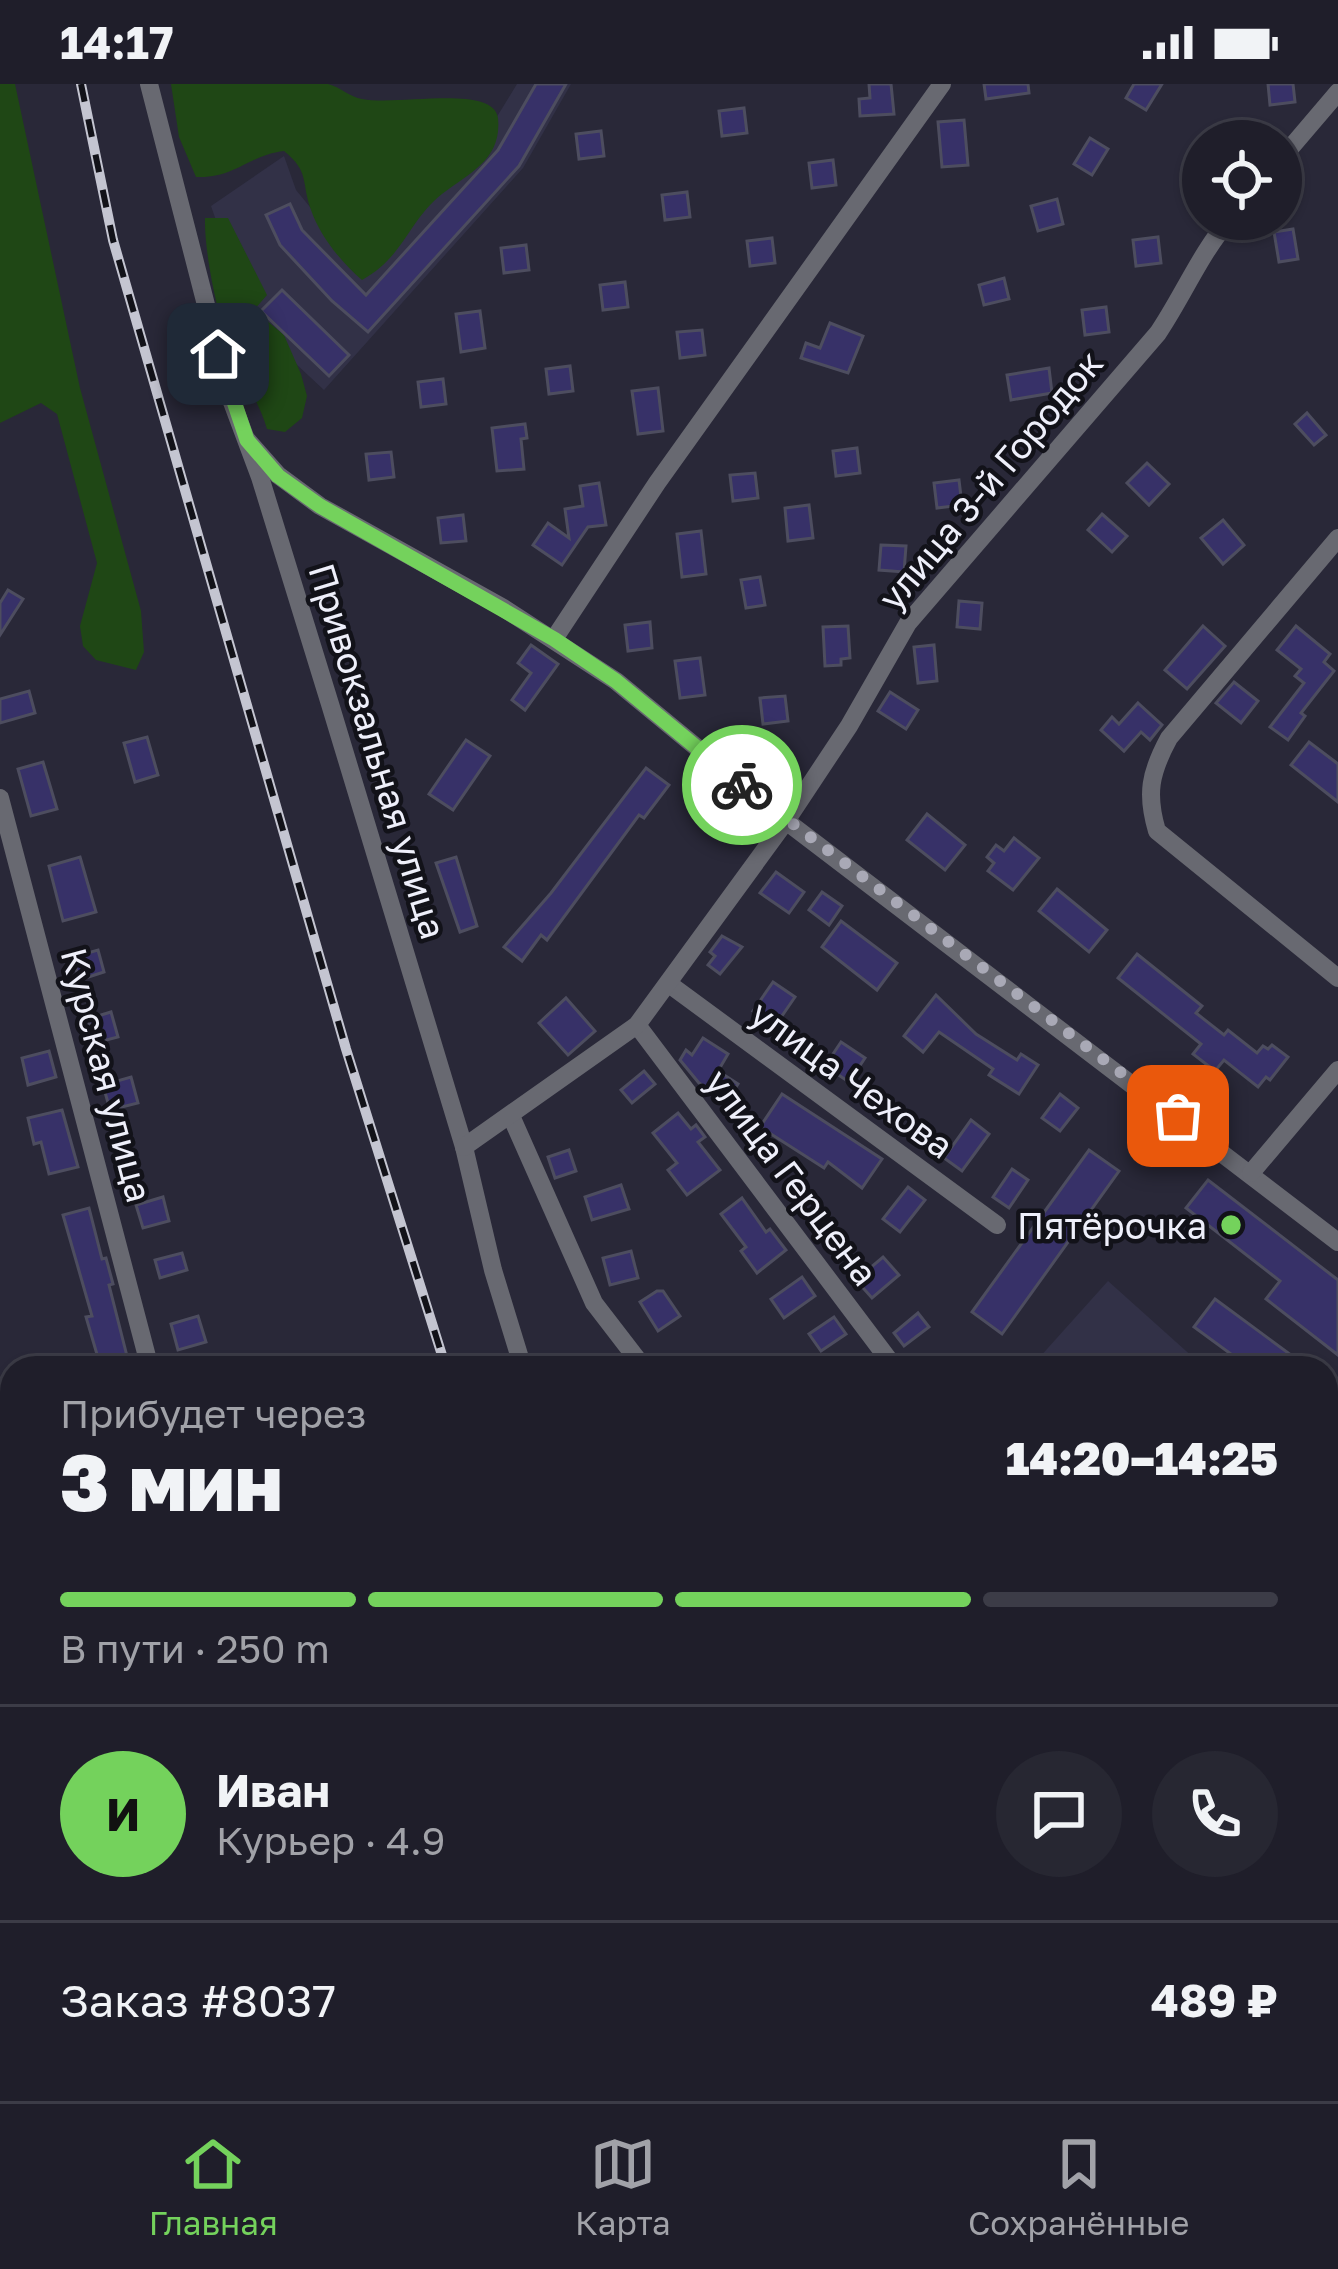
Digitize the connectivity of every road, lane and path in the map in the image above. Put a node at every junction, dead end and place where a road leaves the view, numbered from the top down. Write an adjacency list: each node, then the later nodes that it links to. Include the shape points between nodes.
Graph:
1 (149, 84): 6 (street, Привокзальная улица, via 229,394)
2 (942, 84): 8 (street)
3 (1338, 92): 4 (street)
4 (1302, 134)
5 (1213, 240): 10 (street, улица 3-й Городок, via 1158,333 908,623)
6 (265, 471): 8 (street); 17 (street, Привокзальная улица)
7 (1338, 538): 12 (street, via 1169,739 1148,801 1157,831)
8 (554, 639): 10 (street)
9 (0, 798): 11 (street, Курская улица)
10 (786, 821): 13 (street, улица 3-й Городок); 18 (street)
11 (4, 825): 21 (street, Курская улица)
12 (1338, 978)
13 (670, 984): 14 (street, улица 3-й Городок); 19 (street, улица Чехова)
14 (637, 1024): 16 (street, улица 3-й Городок); 24 (street, улица Герцена)
15 (1338, 1070): 18 (street)
16 (511, 1116): 17 (street, улица 3-й Городок); 23 (street, via 594,1303)
17 (464, 1147): 22 (street, Привокзальная улица)
18 (1251, 1173): 20 (street)
19 (997, 1226)
20 (1338, 1242)
21 (147, 1356)
22 (519, 1356)
23 (635, 1356)
24 (886, 1356)

